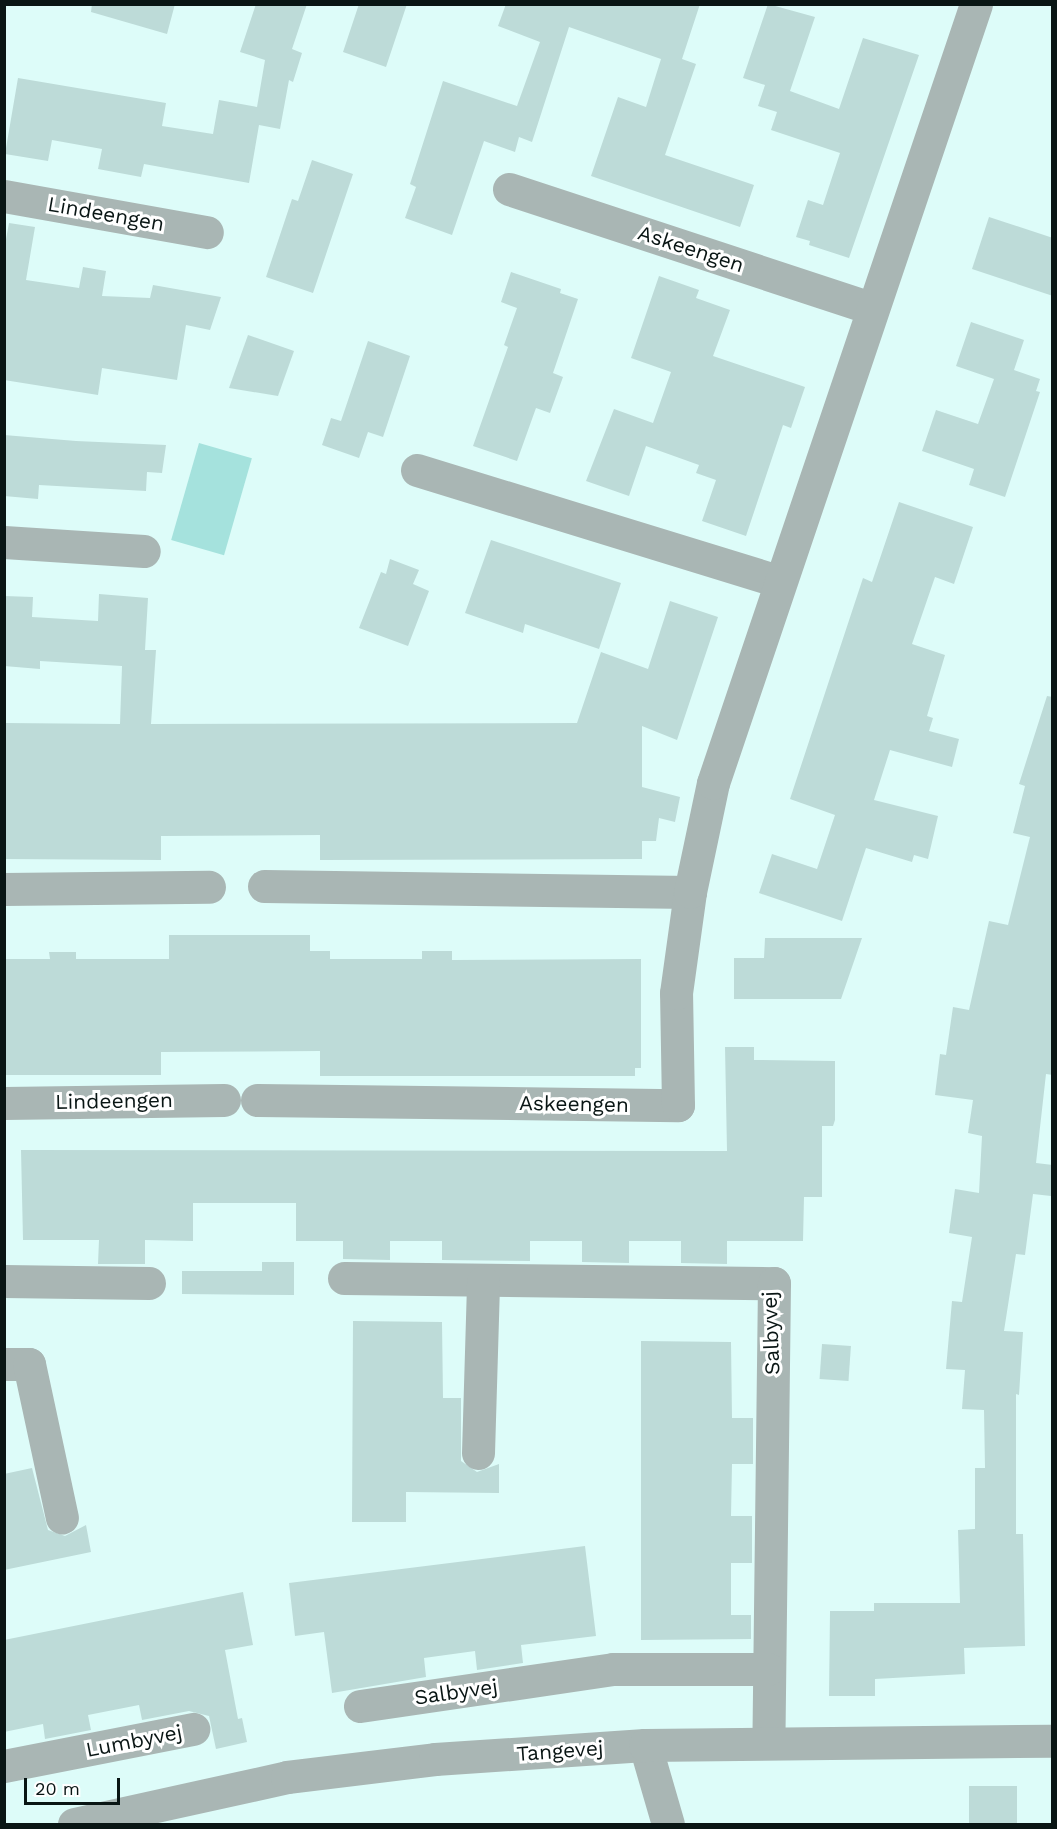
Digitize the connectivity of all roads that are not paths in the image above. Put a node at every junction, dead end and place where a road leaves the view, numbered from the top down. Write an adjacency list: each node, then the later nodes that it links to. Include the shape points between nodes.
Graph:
1 (969, 6): 5 (street, Askeengen)
2 (509, 189): 5 (street, Askeengen)
3 (4, 196): 4 (street, Lindeengen)
4 (207, 232)
5 (872, 308): 9 (street, Askeengen)
6 (417, 470): 9 (street)
7 (4, 542): 8 (street)
8 (144, 551)
9 (778, 581): 13 (street, Askeengen, via 713,783)
10 (264, 886): 13 (street)
11 (209, 888): 12 (street)
12 (4, 889)
13 (690, 892): 15 (street, Askeengen, via 676,993 678,1105)
14 (224, 1100): 16 (street, Lindeengen)
15 (256, 1100)
16 (4, 1103)
17 (344, 1278): 19 (street, Salbyvej)
18 (4, 1281): 20 (street)
19 (483, 1282): 22 (street); 24 (street, Salbyvej, via 774,1282)
20 (149, 1283)
21 (4, 1364): 23 (street, via 29,1364)
22 (477, 1453)
23 (62, 1518)
24 (768, 1669): 25 (street, Salbyvej, via 613,1669); 28 (street, Salbyvej)
25 (360, 1706)
26 (193, 1729): 30 (street, Lumbyvej)
27 (1053, 1741): 28 (street, Tangevej)
28 (768, 1742): 29 (street, Tangevej)
29 (645, 1745): 31 (street, Tangevej, via 435,1759 287,1777); 32 (street)
30 (4, 1766)
31 (74, 1824)
32 (668, 1824)

